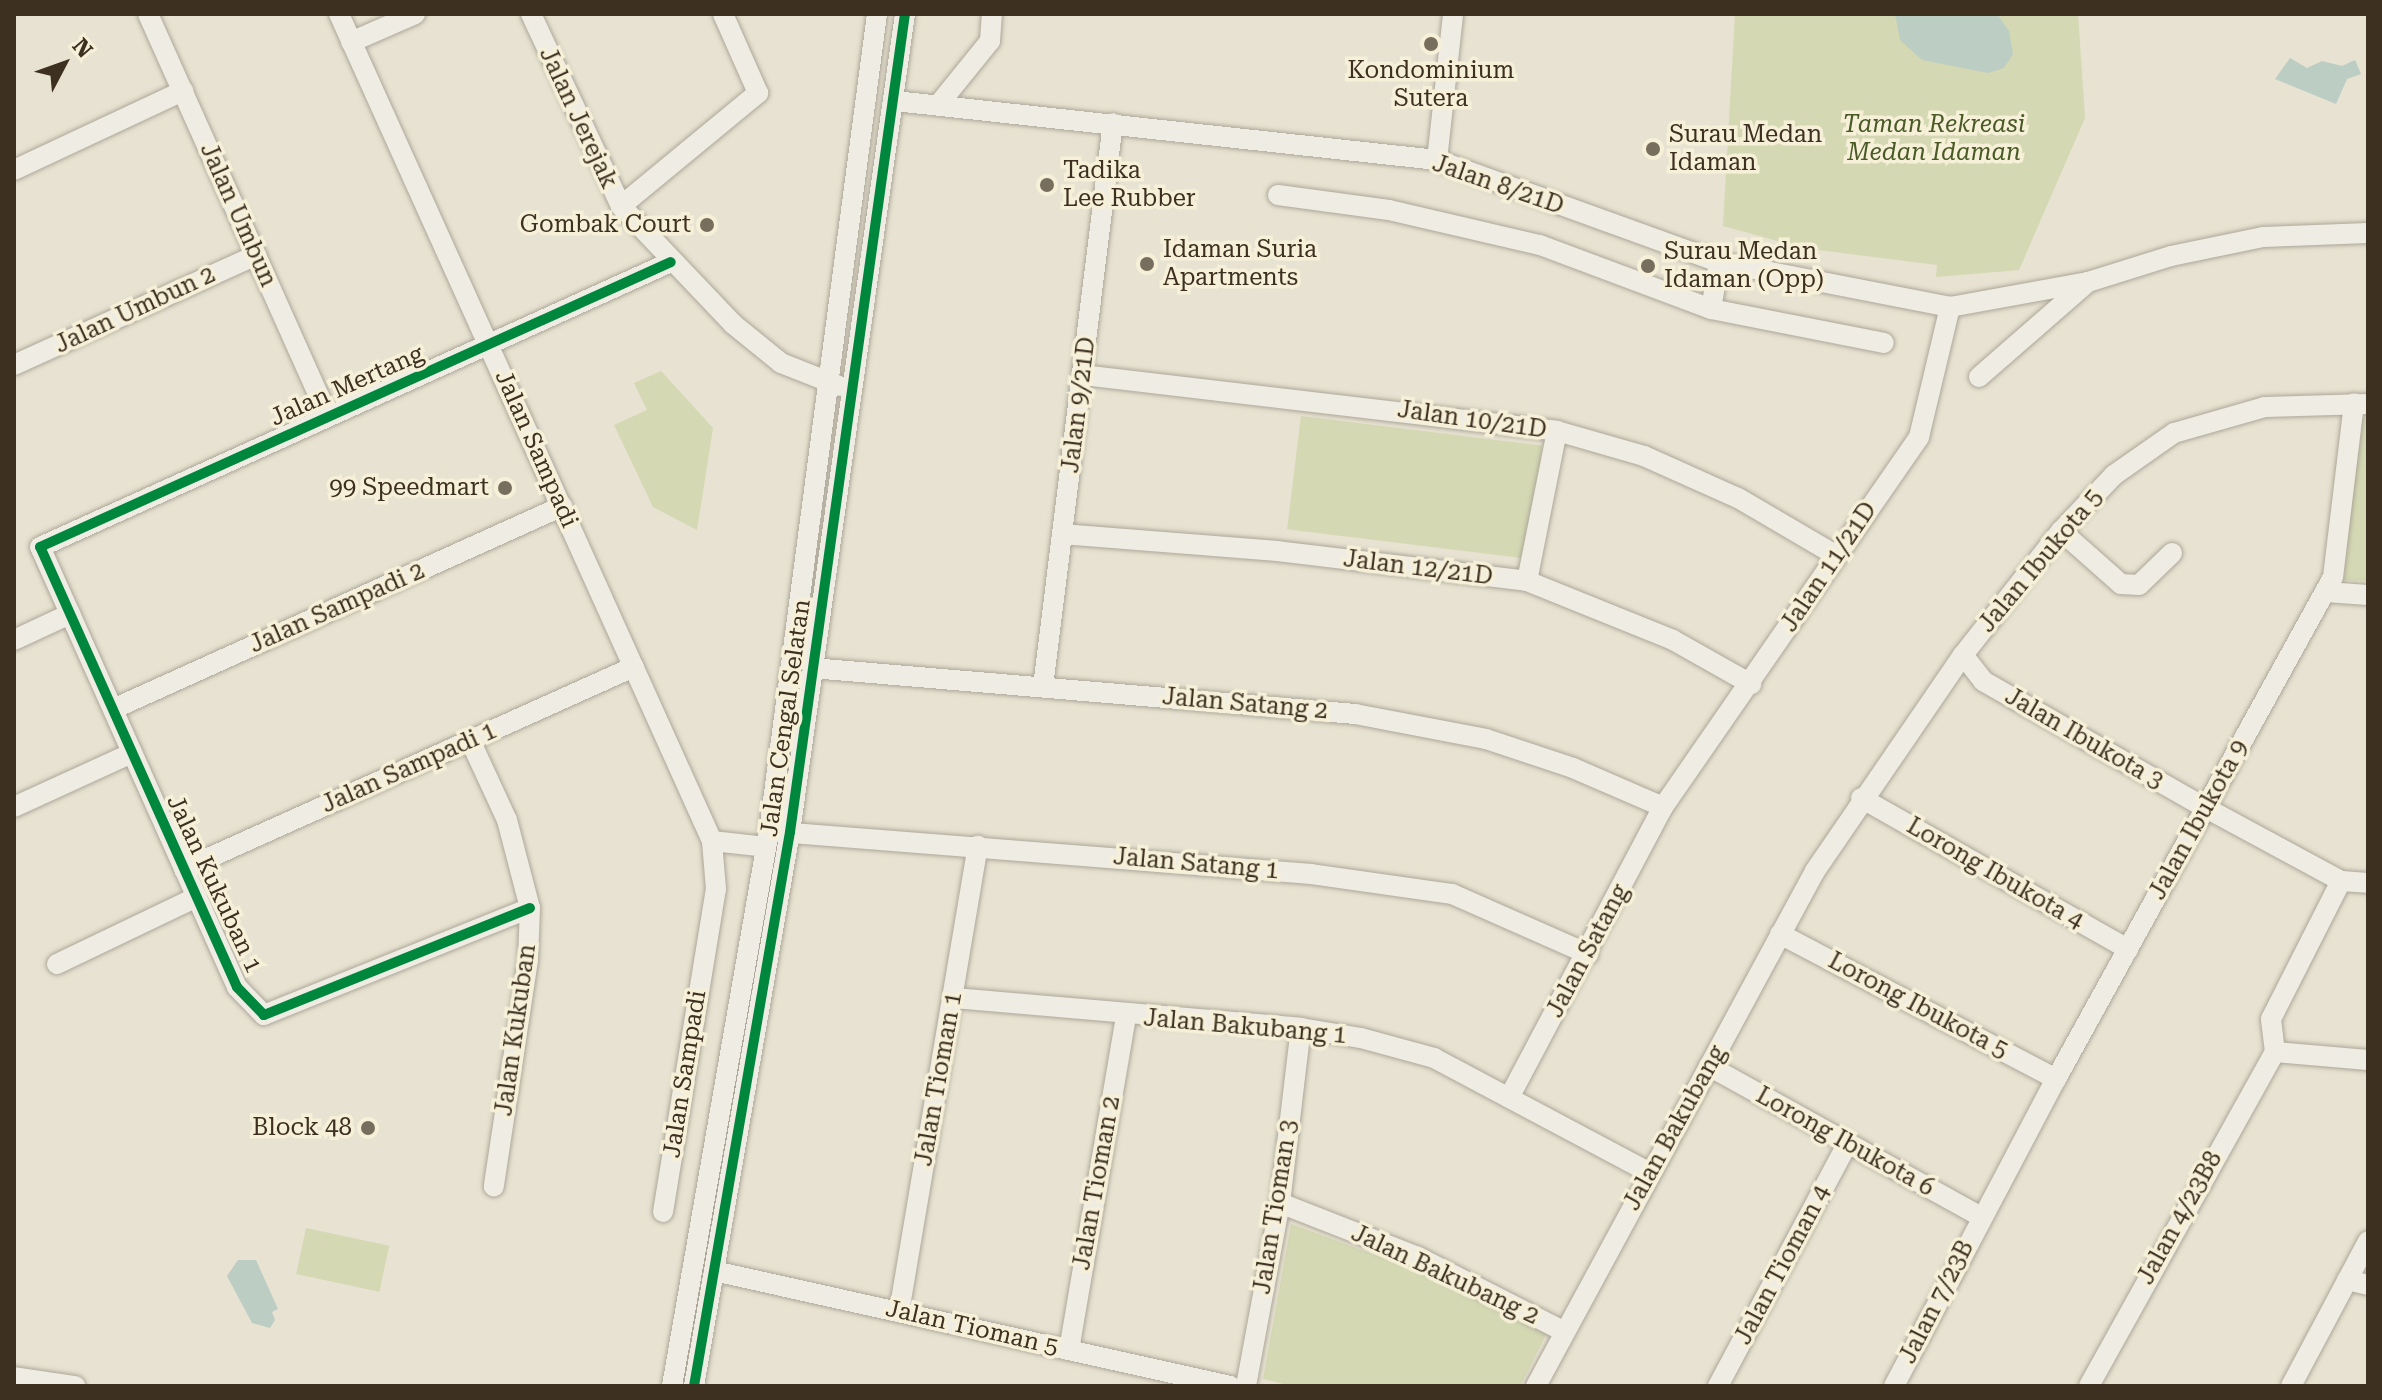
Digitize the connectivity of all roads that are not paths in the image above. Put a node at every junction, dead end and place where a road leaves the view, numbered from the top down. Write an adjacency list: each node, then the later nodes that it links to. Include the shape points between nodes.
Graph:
1 (148, 14): 11 (street, Jalan Umbun)
2 (340, 14): 10 (street, Jalan Sampadi)
3 (415, 14): 10 (street)
4 (531, 14): 18 (street, Jalan Jerejak)
5 (723, 14): 18 (street, via 758,93)
6 (877, 14): 31 (street, Jalan Cengal Selatan)
7 (905, 14): 12 (street, Jalan Cengal Selatan)
8 (992, 14): 13 (street, via 990,41)
9 (1453, 14): 15 (street)
10 (351, 42): 27 (street, Jalan Sampadi)
11 (183, 91): 16 (street); 20 (street, Jalan Umbun)
12 (895, 101): 13 (street, Jalan 8/21D); 32 (street, Jalan Cengal Selatan)
13 (939, 104): 14 (street, Jalan 8/21D)
14 (1113, 123): 15 (street, Jalan 8/21D); 29 (street, Jalan 9/21D)
15 (1437, 160): 22 (street, Jalan 8/21D)
16 (14, 170)
17 (1278, 195): 25 (street, via 1389,210 1540,245)
18 (621, 206): 21 (street, Jalan Jerejak)
19 (2368, 233): 23 (street, Jalan 8/21D, via 2263,237 2171,256)
20 (256, 255): 28 (street, Jalan Umbun 2); 34 (street, Jalan Umbun)
21 (671, 262): 27 (street, Jalan Mertang); 31 (street, Jalan Jerejak, via 781,363)
22 (1723, 263): 24 (street, Jalan 8/21D); 25 (street)
23 (2088, 282): 24 (street, Jalan 8/21D); 30 (street)
24 (1950, 307): 41 (street, Jalan 11/21D, via 1919,437)
25 (1715, 310): 26 (street)
26 (1884, 343)
27 (489, 344): 34 (street, Jalan Mertang); 36 (street, Jalan Sampadi)
28 (14, 365)
29 (1083, 375): 35 (street, Jalan 10/21D); 38 (street, Jalan 9/21D)
30 (1979, 377)
31 (830, 385): 32 (street, Jalan Jerejak); 60 (street, Jalan Cengal Selatan)
32 (856, 389): 49 (street, Jalan Cengal Selatan)
33 (2361, 403): 37 (street, Jalan Ibukota 5, via 2265,407 2174,433 2114,475); 43 (street, Jalan Ibukota 9, via 2333,577)
34 (328, 416): 39 (street, Jalan Mertang)
35 (1557, 431): 41 (street, Jalan 10/21D, via 1644,456 1738,498); 42 (street)
36 (562, 506): 48 (street, Jalan Sampadi); 52 (street, Jalan Sampadi 2)
37 (2061, 531): 40 (street, via 2121,584 2139,585); 47 (street, Jalan Ibukota 5)
38 (1062, 534): 42 (street, Jalan 12/21D, via 1284,552); 51 (street, Jalan 9/21D)
39 (40, 547): 45 (street, Jalan Kukuban 1)
40 (2172, 553)
41 (1835, 555): 50 (street, Jalan 11/21D)
42 (1527, 581): 50 (street, Jalan 12/21D, via 1673,640)
43 (2326, 592): 44 (street); 58 (street, Jalan Ibukota 9)
44 (2368, 595)
45 (70, 614): 46 (street); 52 (street, Jalan Kukuban 1)
46 (14, 640)
47 (1963, 655): 55 (street, Jalan Ibukota 5); 58 (street, Jalan Ibukota 3, via 1983,681)
48 (634, 667): 53 (street, Jalan Sampadi 1); 61 (street, Jalan Sampadi)
49 (812, 668): 51 (street, Jalan Satang 2); 59 (street, Jalan Cengal Selatan)
50 (1751, 684): 57 (street, Jalan 11/21D)
51 (1043, 687): 57 (street, Jalan Satang 2, via 1355,714 1486,739 1573,768)
52 (113, 709): 54 (street, Jalan Kukuban 1)
53 (470, 740): 63 (street, Jalan Sampadi 1); 68 (street, Jalan Kukuban, via 507,820)
54 (132, 753): 56 (street); 63 (street, Jalan Kukuban 1)
55 (1861, 798): 64 (street, Jalan Ibukota 5); 70 (street, Lorong Ibukota 4)
56 (14, 807)
57 (1663, 807): 71 (street, Jalan Satang)
58 (2206, 808): 65 (street, Jalan Ibukota 3); 70 (street, Jalan Ibukota 9)
59 (790, 832): 60 (street, Jalan Satang 1); 62 (street, Jalan Satang 1); 88 (street, Jalan Cengal Selatan)
60 (767, 839): 61 (street); 94 (street, Jalan Cengal Selatan)
61 (712, 841): 85 (street, Jalan Sampadi, via 716,889)
62 (978, 846): 71 (street, Jalan Satang 1, via 1311,874 1452,894); 73 (street, Jalan Tioman 1)
63 (184, 869): 67 (street, Jalan Kukuban 1)
64 (1815, 871): 69 (street, Jalan Bakubang)
65 (2341, 881): 66 (street); 76 (street, via 2271,1019)
66 (2368, 883)
67 (197, 897): 68 (street, Jalan Kukuban 1, via 237,987 264,1015); 72 (street)
68 (530, 908): 83 (street, Jalan Kukuban, via 528,960)
69 (1780, 934): 78 (street, Jalan Bakubang); 79 (street, Lorong Ibukota 5)
70 (2128, 949): 79 (street, Jalan Ibukota 9)
71 (1588, 954): 80 (street, Jalan Satang)
72 (57, 964)
73 (954, 998): 74 (street, Jalan Bakubang 1); 91 (street, Jalan Tioman 1)
74 (1126, 1016): 75 (street, Jalan Bakubang 1); 93 (street, Jalan Tioman 2)
75 (1301, 1028): 80 (street, Jalan Bakubang 1, via 1434,1058); 84 (street, Jalan Tioman 3)
76 (2275, 1052): 77 (street); 105 (street, Jalan 4/23B8)
77 (2368, 1060)
78 (1709, 1066): 81 (street, Lorong Ibukota 6); 82 (street, Jalan Bakubang)
79 (2056, 1079): 86 (street, Jalan Ibukota 9)
80 (1511, 1094): 82 (street, Jalan Bakubang 1)
81 (1847, 1144): 86 (street, Lorong Ibukota 6); 103 (street, Jalan Tioman 4)
82 (1650, 1173): 92 (street, Jalan Bakubang)
83 (494, 1186)
84 (1280, 1203): 92 (street, Jalan Bakubang 2, via 1418,1257); 101 (street, Jalan Tioman 3)
85 (663, 1212)
86 (1981, 1217): 104 (street, Jalan 7/23B)
87 (2368, 1241): 89 (street)
88 (714, 1271): 91 (street, Jalan Tioman 5); 96 (street, Jalan Cengal Selatan)
89 (2347, 1280): 90 (street); 106 (street)
90 (2368, 1285)
91 (899, 1312): 93 (street, Jalan Tioman 5)
92 (1563, 1331): 102 (street, Jalan Bakubang)
93 (1069, 1350): 100 (street, Jalan Tioman 5)
94 (675, 1365): 98 (street); 99 (street, Jalan Cengal Selatan)
95 (14, 1377): 97 (street)
96 (698, 1380)
97 (75, 1386)
98 (661, 1386)
99 (672, 1386)
100 (1230, 1386)
101 (1246, 1386)
102 (1536, 1386)
103 (1718, 1386)
104 (1894, 1386)
105 (2089, 1386)
106 (2291, 1386)

